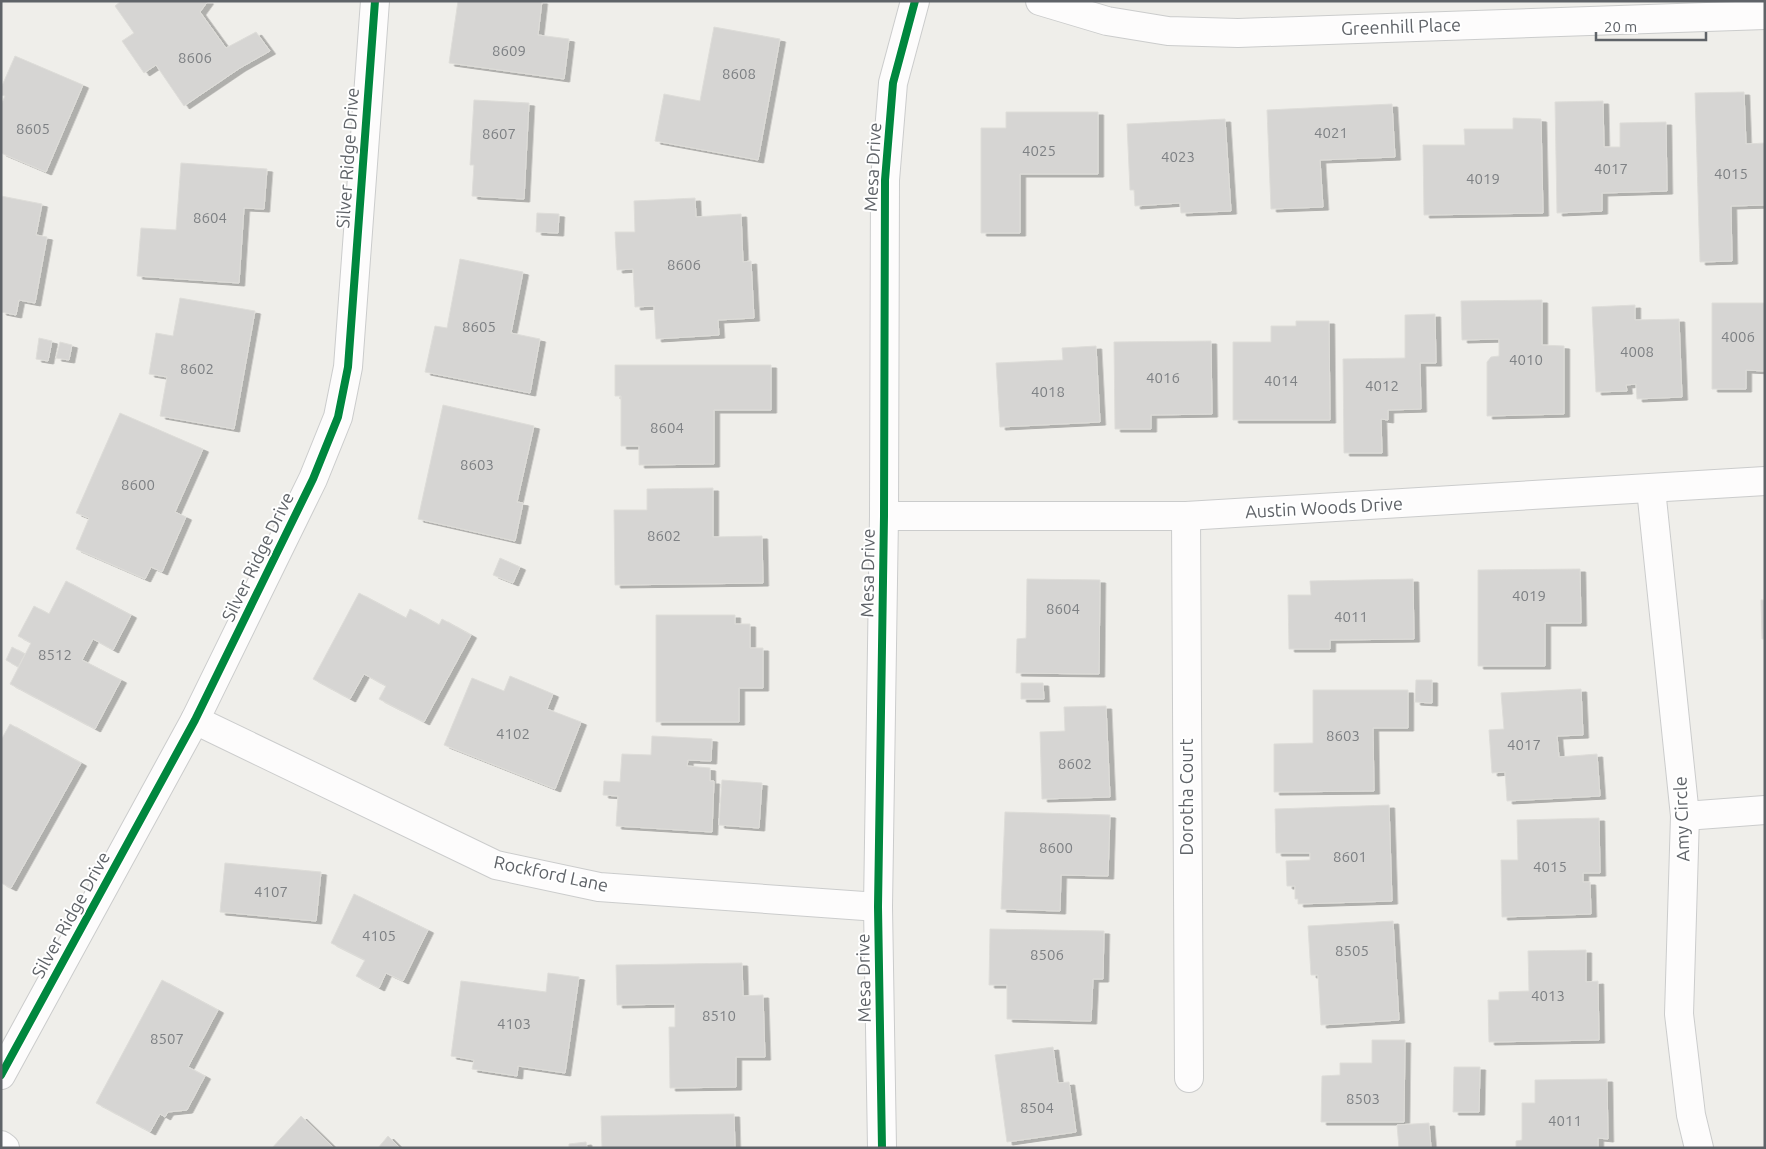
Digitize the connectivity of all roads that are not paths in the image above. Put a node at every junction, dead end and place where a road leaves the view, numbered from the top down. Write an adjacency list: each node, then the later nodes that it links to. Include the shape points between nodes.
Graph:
1 (375, 1): 9 (street, Silver Ridge Drive, via 348,367 338,417 313,479)
2 (915, 1): 7 (street, Mesa Drive, via 893,82 885,180)
3 (1040, 1): 4 (street, Greenhill Place, via 1107,21 1168,31 1238,33)
4 (1765, 15)
5 (1765, 481): 6 (street, Austin Woods Drive)
6 (1651, 489): 8 (street, Austin Woods Drive); 11 (street, Amy Circle)
7 (884, 516): 8 (street, Austin Woods Drive); 12 (street, Mesa Drive)
8 (1186, 516): 14 (street, Dorotha Court)
9 (195, 720): 12 (street, Rockford Lane, via 496,865 599,887); 13 (street, Silver Ridge Drive)
10 (1765, 810): 11 (street)
11 (1685, 816): 18 (street, Amy Circle, via 1679,1014 1691,1115)
12 (878, 907): 17 (street, Mesa Drive)
13 (1, 1075)
14 (1189, 1078)
15 (1, 1145): 16 (street)
16 (6, 1148)
17 (882, 1148)
18 (1699, 1148)

